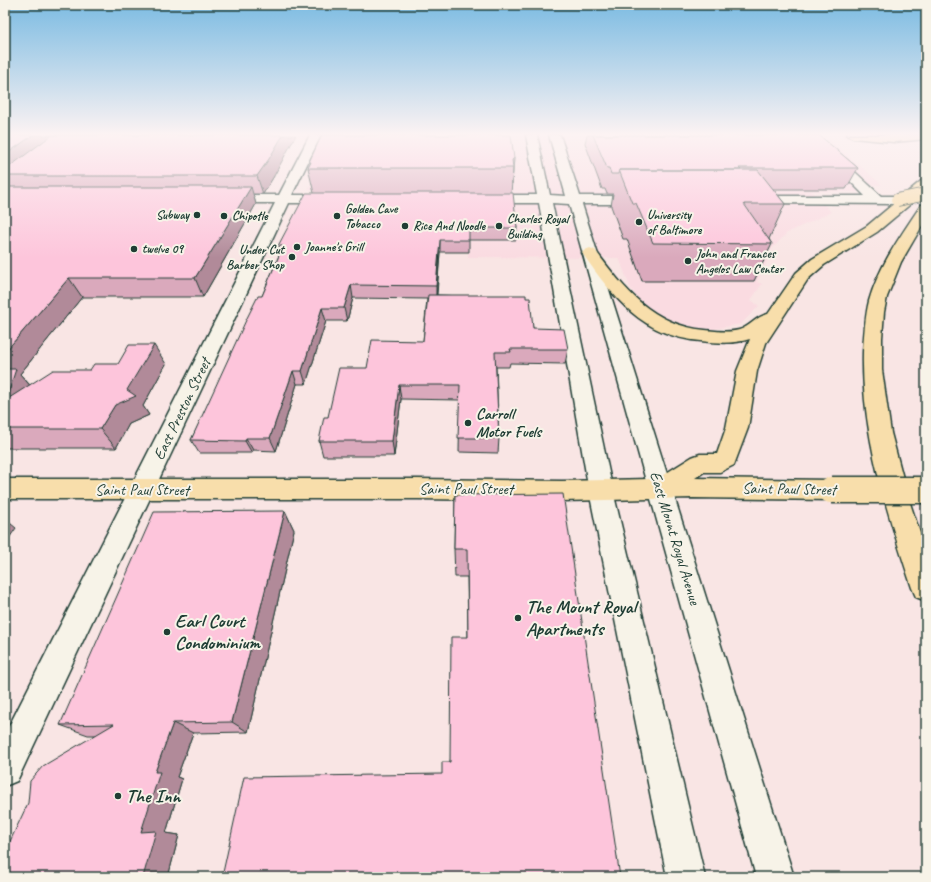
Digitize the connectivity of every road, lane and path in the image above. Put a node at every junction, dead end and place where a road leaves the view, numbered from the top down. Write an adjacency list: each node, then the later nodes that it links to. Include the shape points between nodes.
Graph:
1 (295, 176): 8 (main road, East Preston Street)
2 (540, 176): 11 (main road)
3 (567, 176): 12 (main road, East Mount Royal Avenue)
4 (858, 176): 15 (street)
5 (926, 184): 18 (main road, via 872,229 818,262 802,276)
6 (926, 194): 15 (main road, bridge)
7 (214, 199): 8 (main road)
8 (284, 199): 9 (main road); 21 (main road, East Preston Street)
9 (346, 199)
10 (470, 199): 11 (main road)
11 (545, 200): 12 (main road); 23 (main road)
12 (574, 200): 13 (main road); 17 (main road, East Mount Royal Avenue)
13 (658, 200)
14 (737, 200): 15 (main road)
15 (886, 200)
16 (926, 208): 24 (main road, via 890,270 879,297 872,360 876,409 886,461)
17 (590, 253): 18 (main road, via 607,278 632,306 673,330 688,334 744,336 758,329); 20 (main road, East Mount Royal Avenue)
18 (781, 306): 20 (main road, via 757,343 750,364 737,428 726,459 720,462 700,463)
19 (5, 489): 21 (main road, Saint Paul Street)
20 (660, 489): 22 (main road, Saint Paul Street, bridge); 23 (main road, Saint Paul Street); 27 (main road, East Mount Royal Avenue)
21 (143, 490): 23 (main road, Saint Paul Street); 25 (main road, East Preston Street)
22 (926, 490)
23 (601, 491): 26 (main road)
24 (926, 588)
25 (5, 769)
26 (686, 877)
27 (775, 877)

